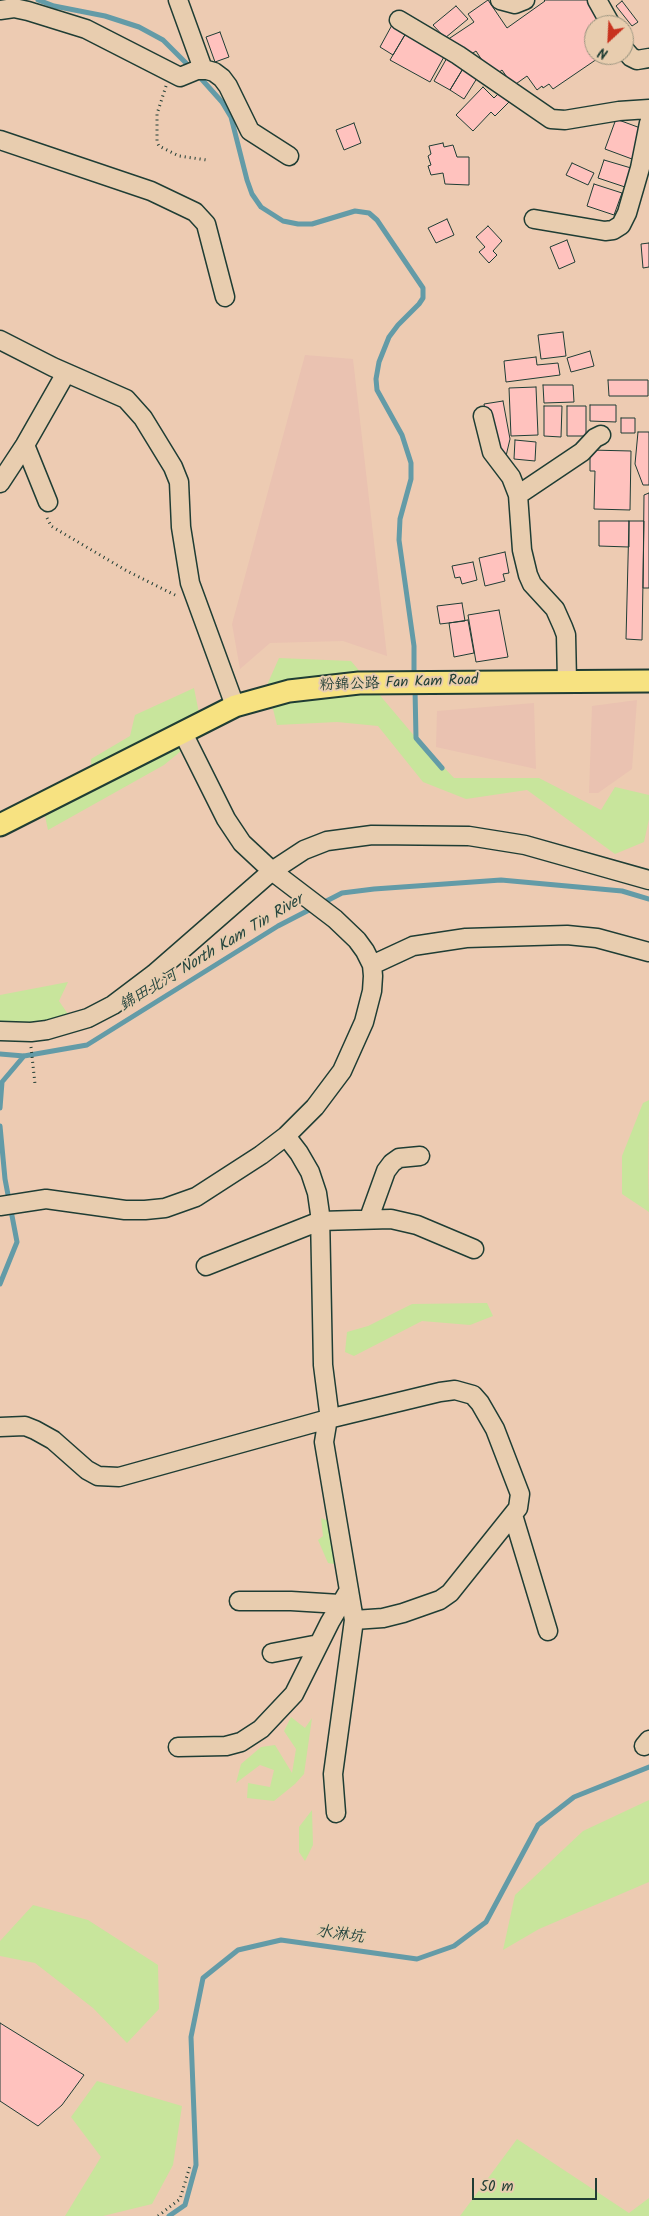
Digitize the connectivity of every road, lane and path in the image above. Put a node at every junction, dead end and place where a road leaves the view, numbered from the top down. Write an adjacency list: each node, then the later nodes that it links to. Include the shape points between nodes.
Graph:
1 (178, 0): 10 (street)
2 (500, 0): 3 (street, via 515,4)
3 (525, 0)
4 (596, 0): 6 (street)
5 (0, 10): 11 (street, via 28,11 86,29)
6 (605, 15)
7 (399, 20): 12 (street, via 458,55 551,119)
8 (634, 58): 9 (street)
9 (649, 58)
10 (203, 69): 11 (street, via 180,77); 15 (street, via 222,78 250,131)
11 (170, 74): 16 (path, via 157,114 158,146 179,156)
12 (649, 109)
13 (649, 123): 17 (street, via 640,168 621,225 605,231)
14 (0, 140): 18 (street, via 151,191 195,212 206,224)
15 (289, 156)
16 (207, 160)
17 (534, 219)
18 (225, 297)
19 (0, 340): 20 (street)
20 (66, 373): 23 (street); 27 (street, via 126,399 143,418 173,467 179,482 184,557)
21 (483, 416): 25 (street, via 492,452 511,477)
22 (601, 436): 25 (street)
23 (25, 445): 24 (street); 26 (street)
24 (0, 484)
25 (518, 495): 28 (street, via 524,564 530,580 561,618 566,635)
26 (48, 502): 27 (path, via 47,520 51,526 148,582)
27 (196, 603): 30 (street)
28 (567, 681): 29 (main road, 粉錦公路 Fan Kam Road); 30 (main road, 粉錦公路 Fan Kam Road, via 351,684 289,691)
29 (649, 681)
30 (235, 706): 31 (main road, 粉錦公路 Fan Kam Road)
31 (183, 733): 32 (main road, 粉錦公路 Fan Kam Road); 33 (street, via 229,824 242,843)
32 (0, 825)
33 (272, 871): 34 (street, via 304,850 327,840 372,835 469,836 532,846); 36 (street, via 335,919 357,940); 37 (street, via 154,974 113,1005 88,1018 47,1030)
34 (649, 880)
35 (649, 952): 36 (street, via 597,938 567,935 466,938 413,946)
36 (372, 965): 40 (street, via 372,991 353,1050 332,1086)
37 (0, 1031)
38 (31, 1042): 39 (path)
39 (35, 1084)
40 (286, 1136): 42 (street, via 196,1198 165,1208 125,1210 59,1200); 44 (street, via 310,1172 317,1192)
41 (420, 1156): 43 (street, via 399,1158 392,1163)
42 (1, 1206)
43 (369, 1218): 44 (street); 45 (street, via 417,1225)
44 (320, 1221): 46 (street); 47 (street, via 323,1365 329,1401)
45 (474, 1249)
46 (206, 1266)
47 (328, 1419): 48 (street, via 119,1477 98,1476 87,1470 53,1440 26,1426); 49 (street, via 440,1392 455,1390 473,1396 495,1429 520,1494 520,1503); 50 (street, via 324,1442)
48 (0, 1427)
49 (513, 1515): 52 (street, via 450,1594 403,1613); 53 (street)
50 (345, 1597): 51 (street); 52 (street); 54 (street)
51 (239, 1601)
52 (354, 1620): 57 (street, via 334,1774)
53 (548, 1631)
54 (319, 1644): 55 (street); 56 (street, via 294,1694 261,1729 241,1742 226,1746)
55 (272, 1653)
56 (178, 1747)
57 (336, 1813)
58 (190, 2166): 59 (path, via 180,2199)
59 (158, 2216)

